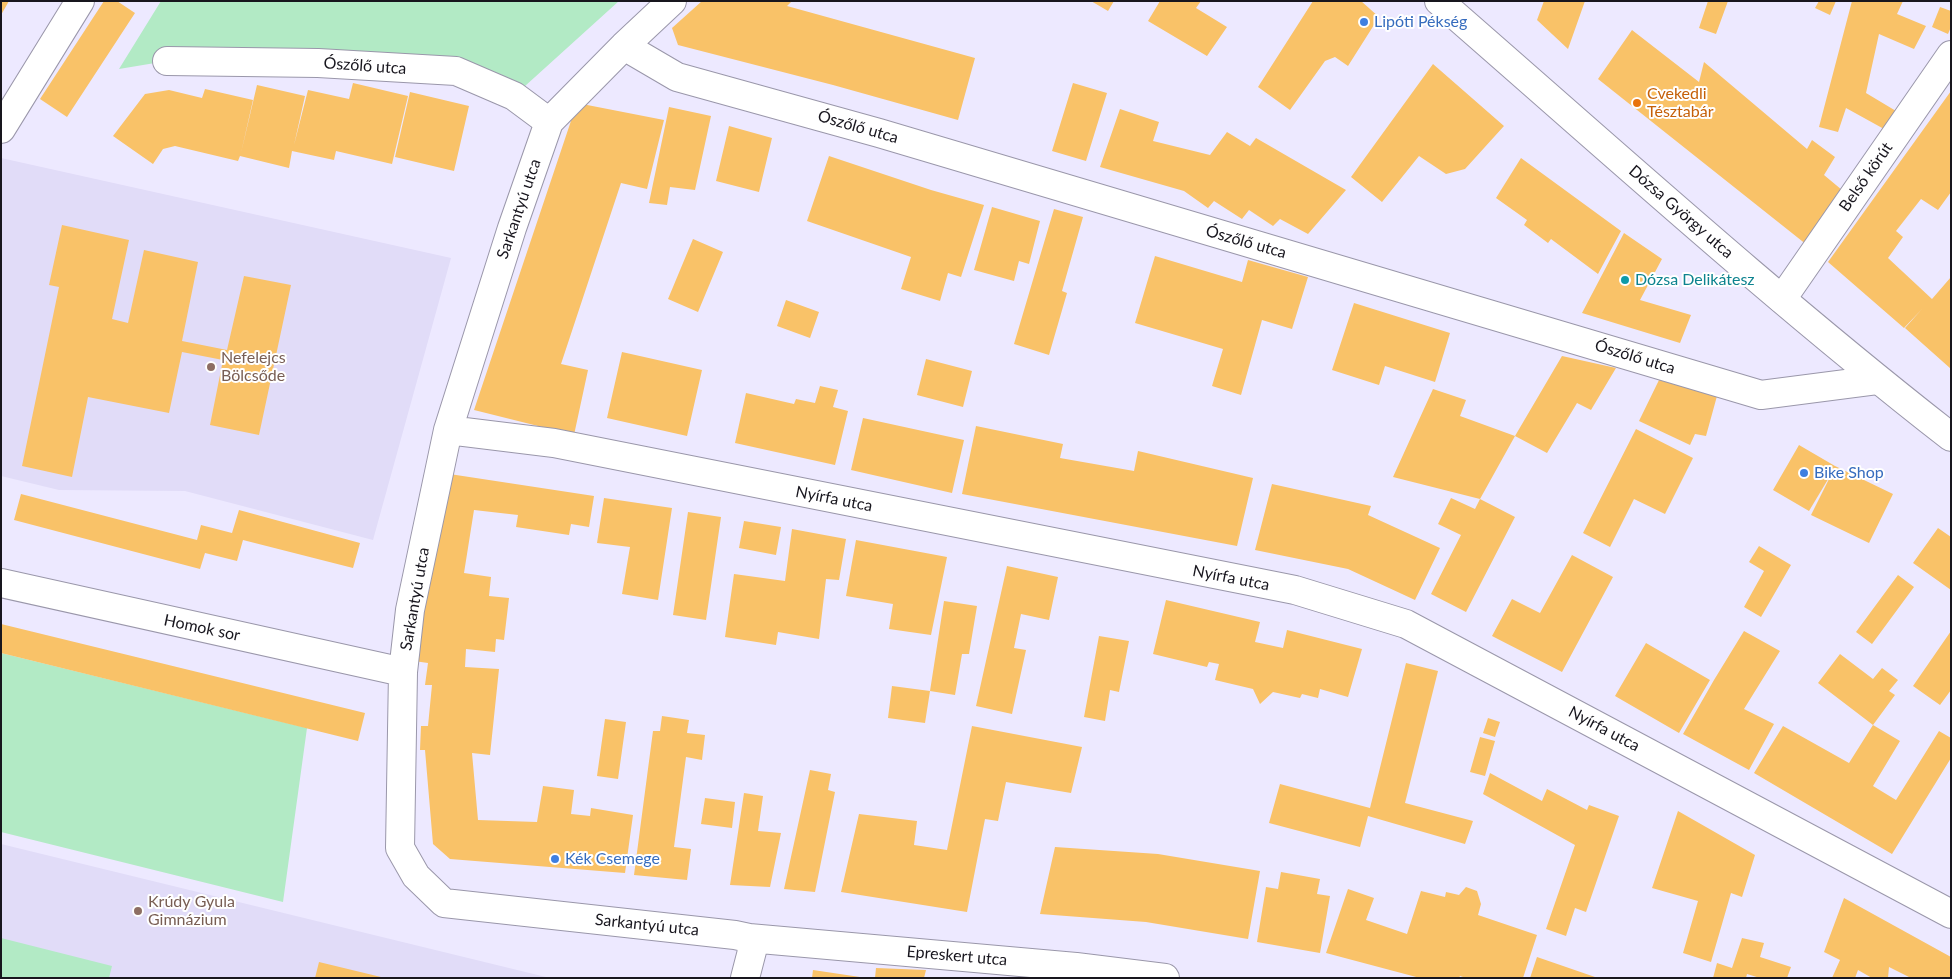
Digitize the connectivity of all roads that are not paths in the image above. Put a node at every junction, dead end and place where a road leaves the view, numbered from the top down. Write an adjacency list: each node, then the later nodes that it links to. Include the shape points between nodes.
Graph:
1 (80, 1): 8 (street)
2 (672, 1): 4 (street, Sarkantyú utca)
3 (1439, 1): 9 (street, Dózsa György utca)
4 (624, 46): 7 (street, Sarkantyú utca); 10 (street, Ószőlő utca, via 677,76 1761,395)
5 (1951, 55): 9 (street, Belső körút)
6 (167, 61): 7 (street, Ószőlő utca, via 318,63 456,72 514,96)
7 (549, 122): 11 (street, Sarkantyú utca)
8 (1, 129)
9 (1782, 299): 10 (street, Dózsa György utca)
10 (1877, 380): 12 (street, Dózsa György utca)
11 (448, 430): 14 (street, Sarkantyú utca, via 410,610); 15 (street, Nyírfa utca, via 554,443 1286,588 1406,624)
12 (1951, 437)
13 (1, 583): 14 (street, Homok sor)
14 (403, 672): 16 (street, Sarkantyú utca, via 400,848 416,876 444,903)
15 (1951, 914)
16 (749, 938): 17 (street, via 752,951); 18 (street, Epreskert utca)
17 (745, 978)
18 (1165, 978)

